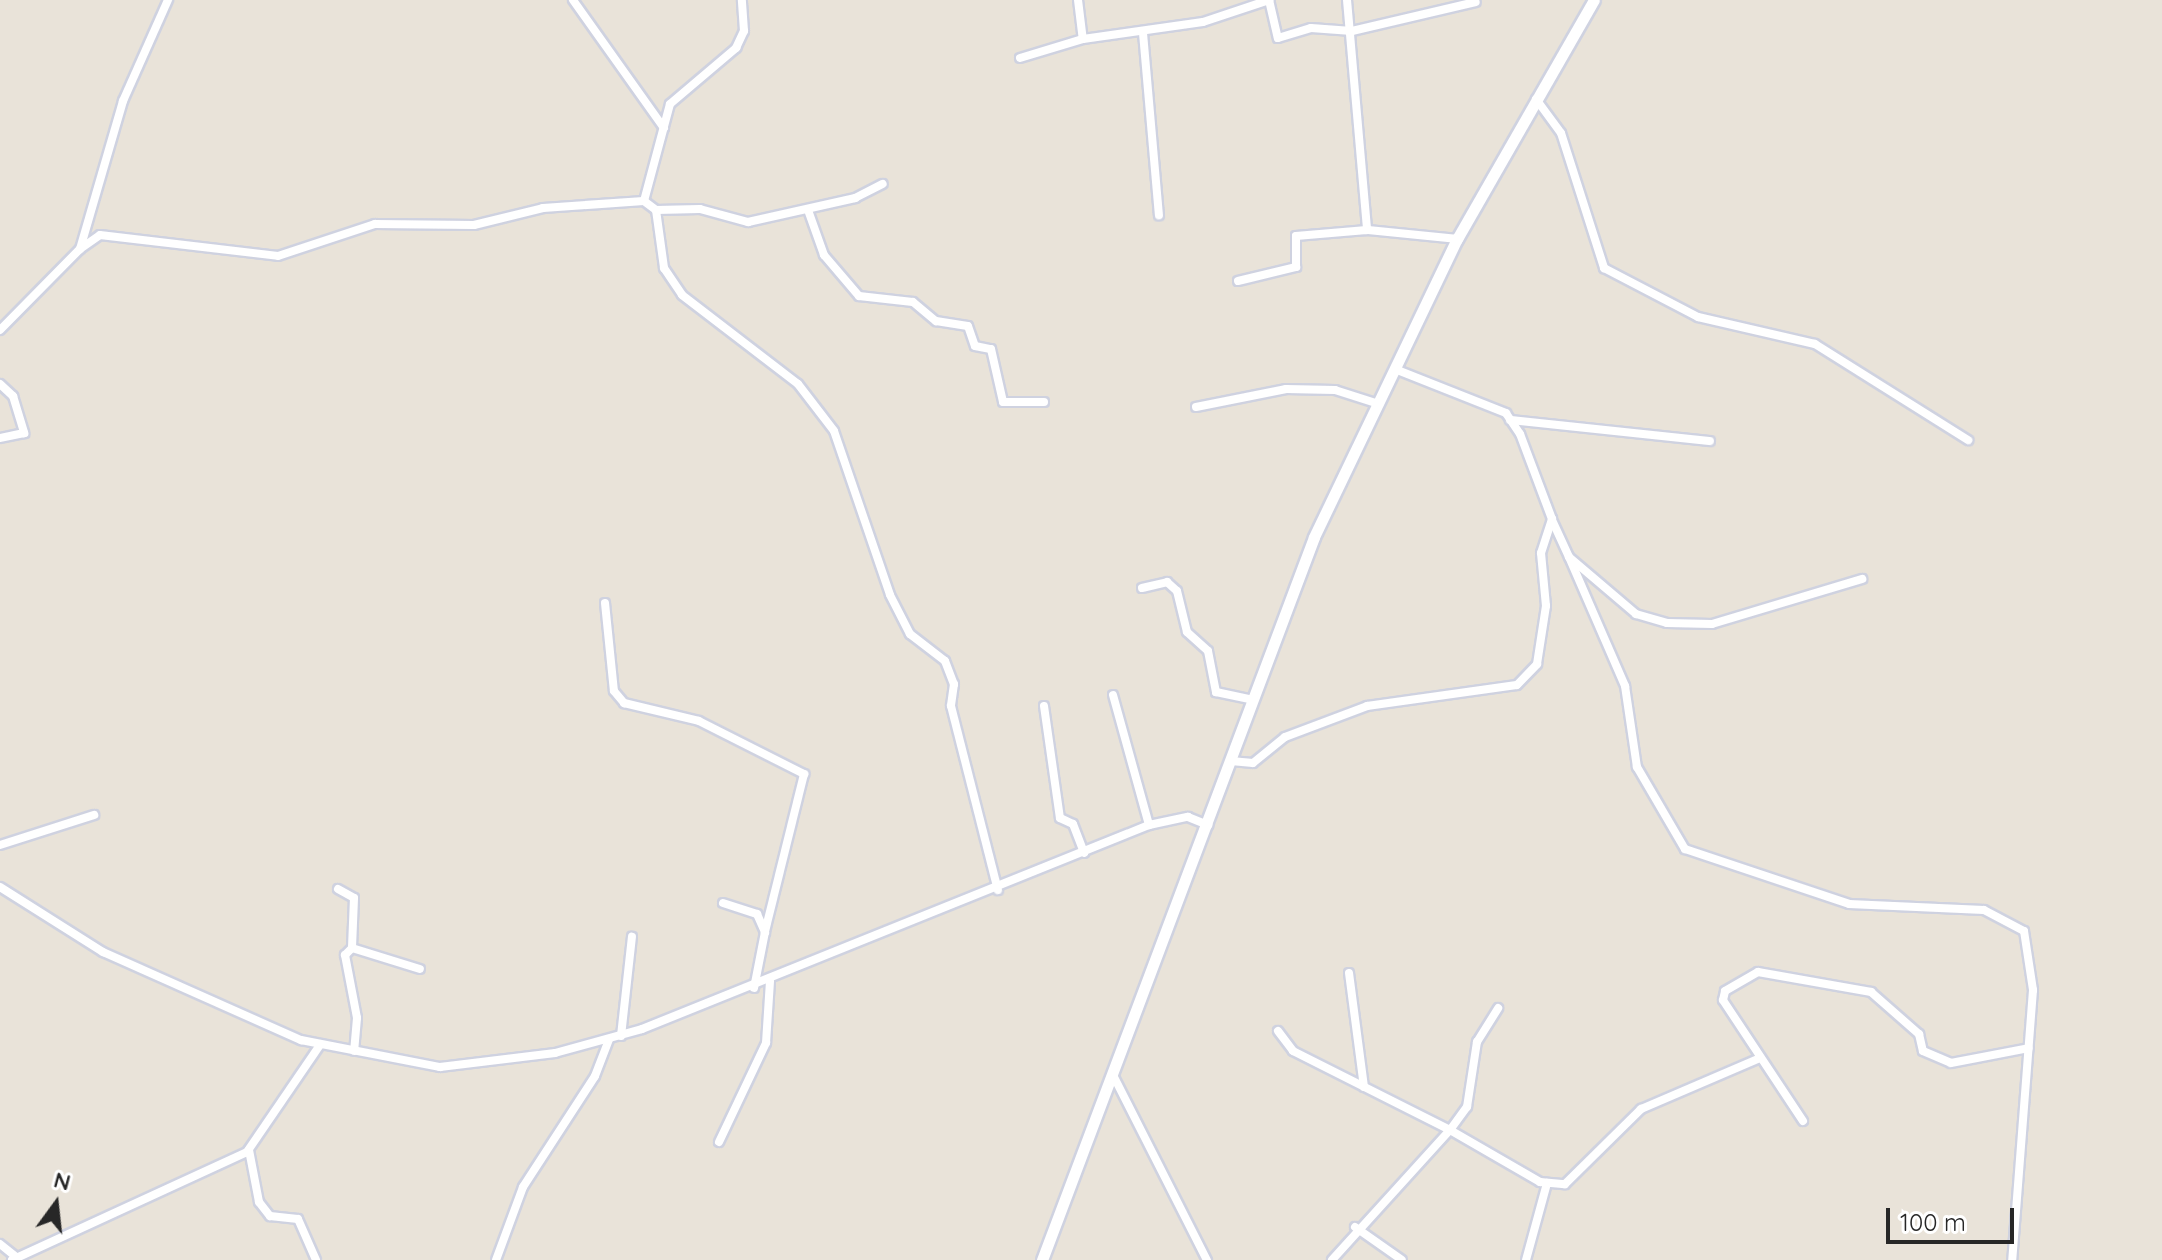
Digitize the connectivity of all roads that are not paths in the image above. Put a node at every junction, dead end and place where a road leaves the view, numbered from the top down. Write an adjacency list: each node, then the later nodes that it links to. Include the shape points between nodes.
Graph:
1 (168, 0): 21 (street, via 123,101)
2 (573, 0): 13 (street)
3 (742, 0): 13 (street, via 744,31 736,48 670,104)
4 (1078, 0): 10 (street)
5 (1347, 0): 8 (street)
6 (1594, 0): 12 (main road)
7 (1476, 2): 8 (street)
8 (1352, 31): 9 (street, via 1311,28 1278,38 1269,0); 19 (street)
9 (1143, 33): 10 (street); 18 (street)
10 (1083, 39): 11 (street)
11 (1020, 58)
12 (1536, 99): 20 (main road); 31 (street, via 1561,133 1604,268 1698,317 1815,344)
13 (664, 128): 15 (street)
14 (883, 184): 17 (street)
15 (644, 201): 16 (street); 21 (street, via 543,208 474,225 375,224 278,256 100,235)
16 (656, 210): 17 (street, via 700,209 748,222); 49 (street, via 664,268 682,295 798,384 834,431 890,595 910,634 945,661 954,684 951,706)
17 (808, 210): 26 (street, via 824,255 859,296 913,302 936,321 968,326 975,346 991,349 1003,402)
18 (1159, 215)
19 (1367, 230): 20 (street); 22 (street, via 1296,236 1296,267)
20 (1457, 239): 24 (main road)
21 (80, 249): 23 (street)
22 (1238, 281)
23 (0, 330)
24 (1395, 369): 27 (main road); 29 (street)
25 (0, 384): 30 (street, via 13,396 24,433)
26 (1044, 402)
27 (1379, 404): 28 (street, via 1335,390 1286,389); 39 (main road, via 1314,537)
28 (1196, 407)
29 (1510, 420): 32 (street); 33 (street)
30 (0, 438)
31 (1968, 440)
32 (1710, 441)
33 (1552, 519): 34 (street); 41 (street, via 1541,553 1546,606 1537,664 1517,685 1367,706 1285,737 1253,763)
34 (1569, 557): 35 (street, via 1636,614 1667,623 1712,624); 63 (street, via 1625,686 1637,767 1685,849 1849,904 1935,905 2008,918 2029,940 2033,964)
35 (1862, 579)
36 (1142, 588): 39 (street, via 1167,582 1177,591 1187,632 1208,651 1216,692)
37 (605, 603): 51 (street, via 614,691 624,703 699,721 804,774)
38 (1113, 695): 43 (street)
39 (1253, 700): 41 (main road)
40 (1044, 706): 46 (street, via 1060,818 1073,824)
41 (1231, 761): 44 (main road)
42 (94, 815): 45 (street)
43 (1149, 825): 44 (street, via 1188,817); 46 (street)
44 (1209, 825): 66 (main road)
45 (0, 845)
46 (1084, 853): 49 (street)
47 (0, 887): 62 (street, via 103,952)
48 (338, 889): 53 (street, via 354,898)
49 (998, 890): 56 (street)
50 (723, 903): 51 (street, via 757,914)
51 (765, 932): 57 (street)
52 (632, 937): 60 (street)
53 (352, 948): 54 (street); 64 (street, via 345,955 357,1018)
54 (420, 969)
55 (1349, 973): 67 (street)
56 (770, 981): 57 (street); 70 (street, via 766,1043)
57 (754, 988): 60 (street)
58 (1498, 1008): 69 (street, via 1477,1042 1467,1107)
59 (1278, 1031): 67 (street, via 1293,1051)
60 (621, 1036): 61 (street)
61 (609, 1040): 64 (street, via 440,1067); 77 (street, via 595,1076 523,1187)
62 (320, 1045): 64 (street); 71 (street)
63 (2029, 1048): 65 (street, via 1951,1063 1923,1051 1919,1034 1871,992 1758,972 1725,991 1723,1000); 83 (street)
64 (354, 1051)
65 (1760, 1058): 68 (street); 72 (street, via 1641,1109 1565,1184)
66 (1113, 1075): 78 (main road); 79 (street)
67 (1364, 1087): 69 (street)
68 (1803, 1121)
69 (1450, 1130): 72 (street); 73 (street)
70 (719, 1142)
71 (249, 1150): 75 (street); 76 (street, via 259,1202 270,1216 298,1219)
72 (1547, 1183): 82 (street)
73 (1355, 1227): 80 (street); 81 (street)
74 (0, 1244): 75 (street)
75 (14, 1258)
76 (316, 1260)
77 (496, 1260)
78 (1042, 1260)
79 (1207, 1260)
80 (1332, 1260)
81 (1402, 1260)
82 (1526, 1260)
83 (2012, 1260)

